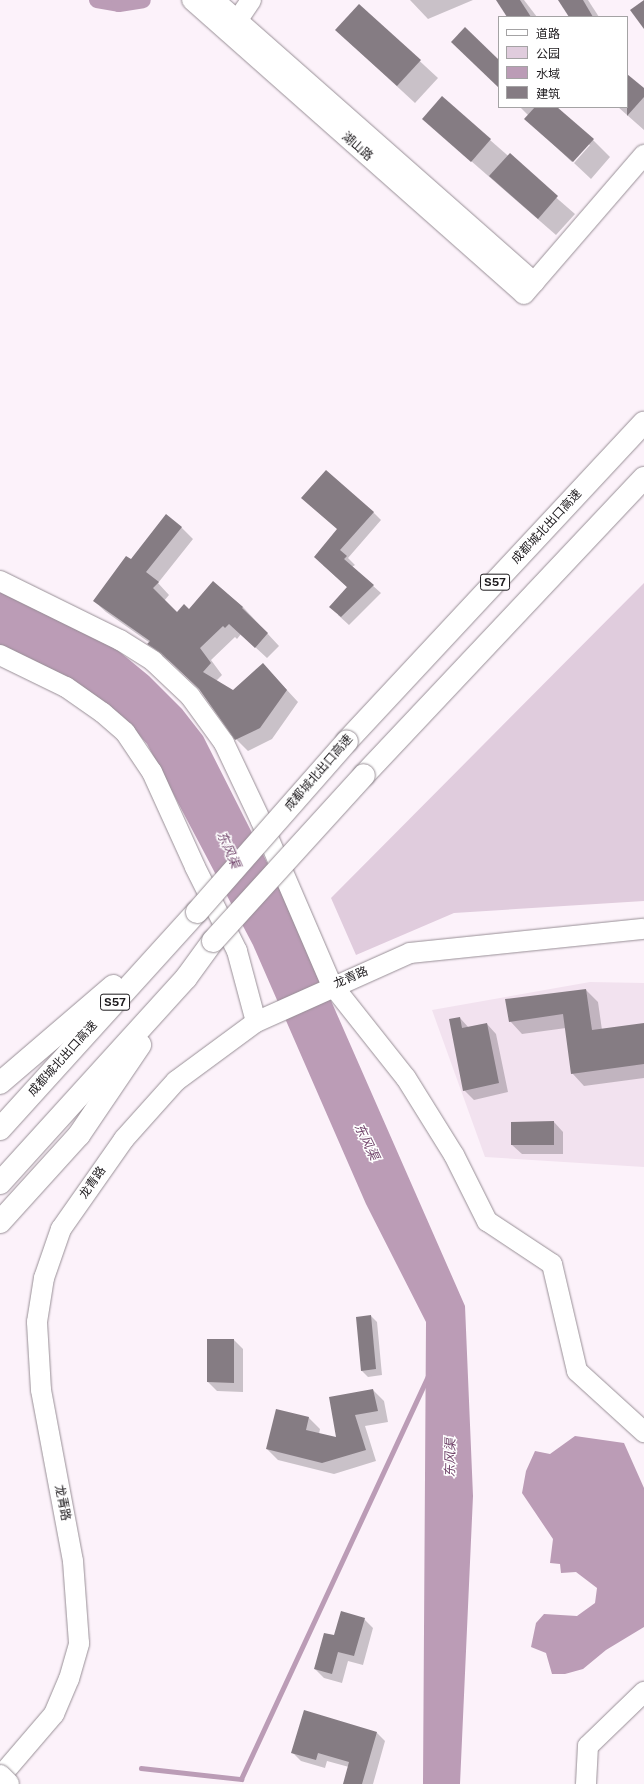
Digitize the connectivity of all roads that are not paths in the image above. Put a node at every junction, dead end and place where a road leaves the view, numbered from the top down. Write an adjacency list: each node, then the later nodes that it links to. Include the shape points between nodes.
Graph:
1 (251, 0): 3 (street)
2 (201, 1): 3 (street, 湖山路); 5 (street, 湖山路)
3 (236, 21): 5 (street, 湖山路)
4 (644, 155): 5 (street)
5 (529, 288)
6 (644, 423): 10 (highway, 成都城北出口高速 / S57, bridge, via 347,740)
7 (644, 478): 12 (highway, bridge, via 364,775 213,941)
8 (0, 581): 13 (street, via 120,640 153,661 190,696 224,743)
9 (0, 656): 14 (street, via 66,688 103,712 125,732 152,772 194,867 237,950)
10 (190, 919): 15 (highway); 16 (highway, 成都城北出口高速 / S57)
11 (644, 929): 13 (street, 龙青路, via 410,953)
12 (186, 978): 17 (highway); 18 (highway, via 79,1135)
13 (333, 986): 14 (street, 龙青路); 19 (street, via 406,1078 454,1155 487,1221 552,1264 577,1371)
14 (256, 1021): 21 (street, 龙青路, via 176,1081 124,1139 61,1228 44,1278 37,1322 41,1390 73,1561 79,1643 69,1679 54,1714)
15 (0, 1083)
16 (0, 1129)
17 (0, 1183)
18 (0, 1222)
19 (644, 1432)
20 (644, 1692): 23 (street, via 588,1746)
21 (0, 1776): 22 (highway, bridge)
22 (8, 1784)
23 (586, 1784)

